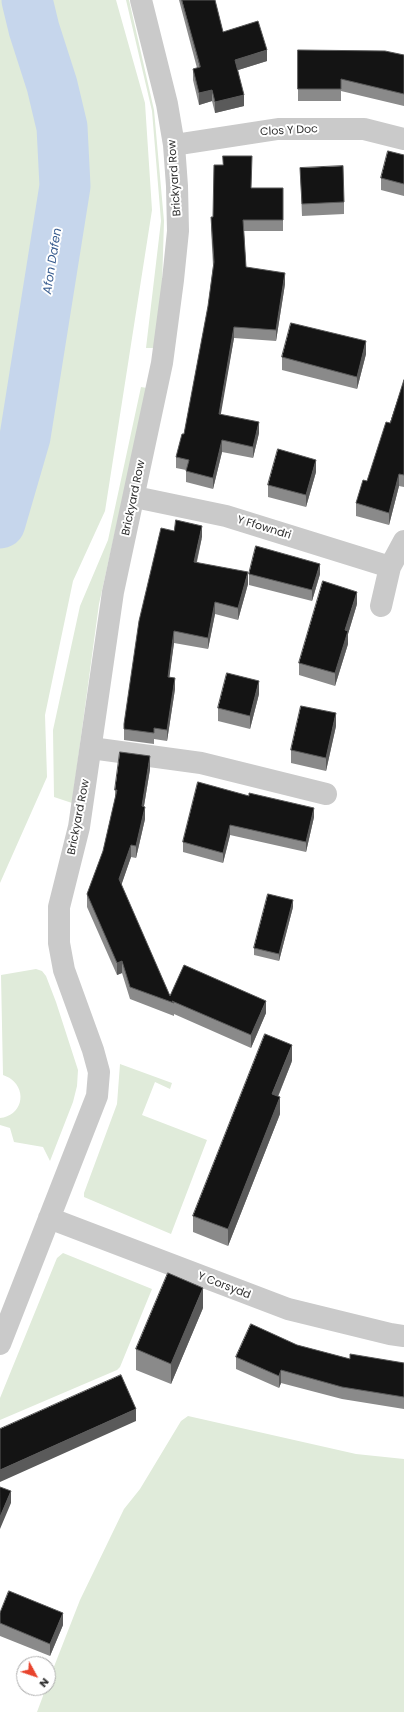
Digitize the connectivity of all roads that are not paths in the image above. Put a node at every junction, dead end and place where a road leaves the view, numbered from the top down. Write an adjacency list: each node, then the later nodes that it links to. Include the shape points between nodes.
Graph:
1 (141, 0): 3 (street, Brickyard Row, via 167,104)
2 (404, 139): 3 (street, Clos Y Doc, via 364,129 278,129)
3 (174, 145): 4 (street, Brickyard Row, via 178,231 174,280 162,363)
4 (135, 497): 6 (street, Y Ffowndri, via 226,516); 8 (street, Brickyard Row, via 113,592)
5 (404, 541): 6 (street)
6 (390, 567): 7 (street)
7 (381, 606)
8 (91, 748): 9 (street, via 201,763); 10 (street, Brickyard Row, via 79,826 59,907 59,943 64,970 99,1072 97,1096)
9 (326, 794)
10 (49, 1218): 11 (street, Y Corsydd, via 288,1309); 12 (street)
11 (404, 1336)
12 (0, 1344)

